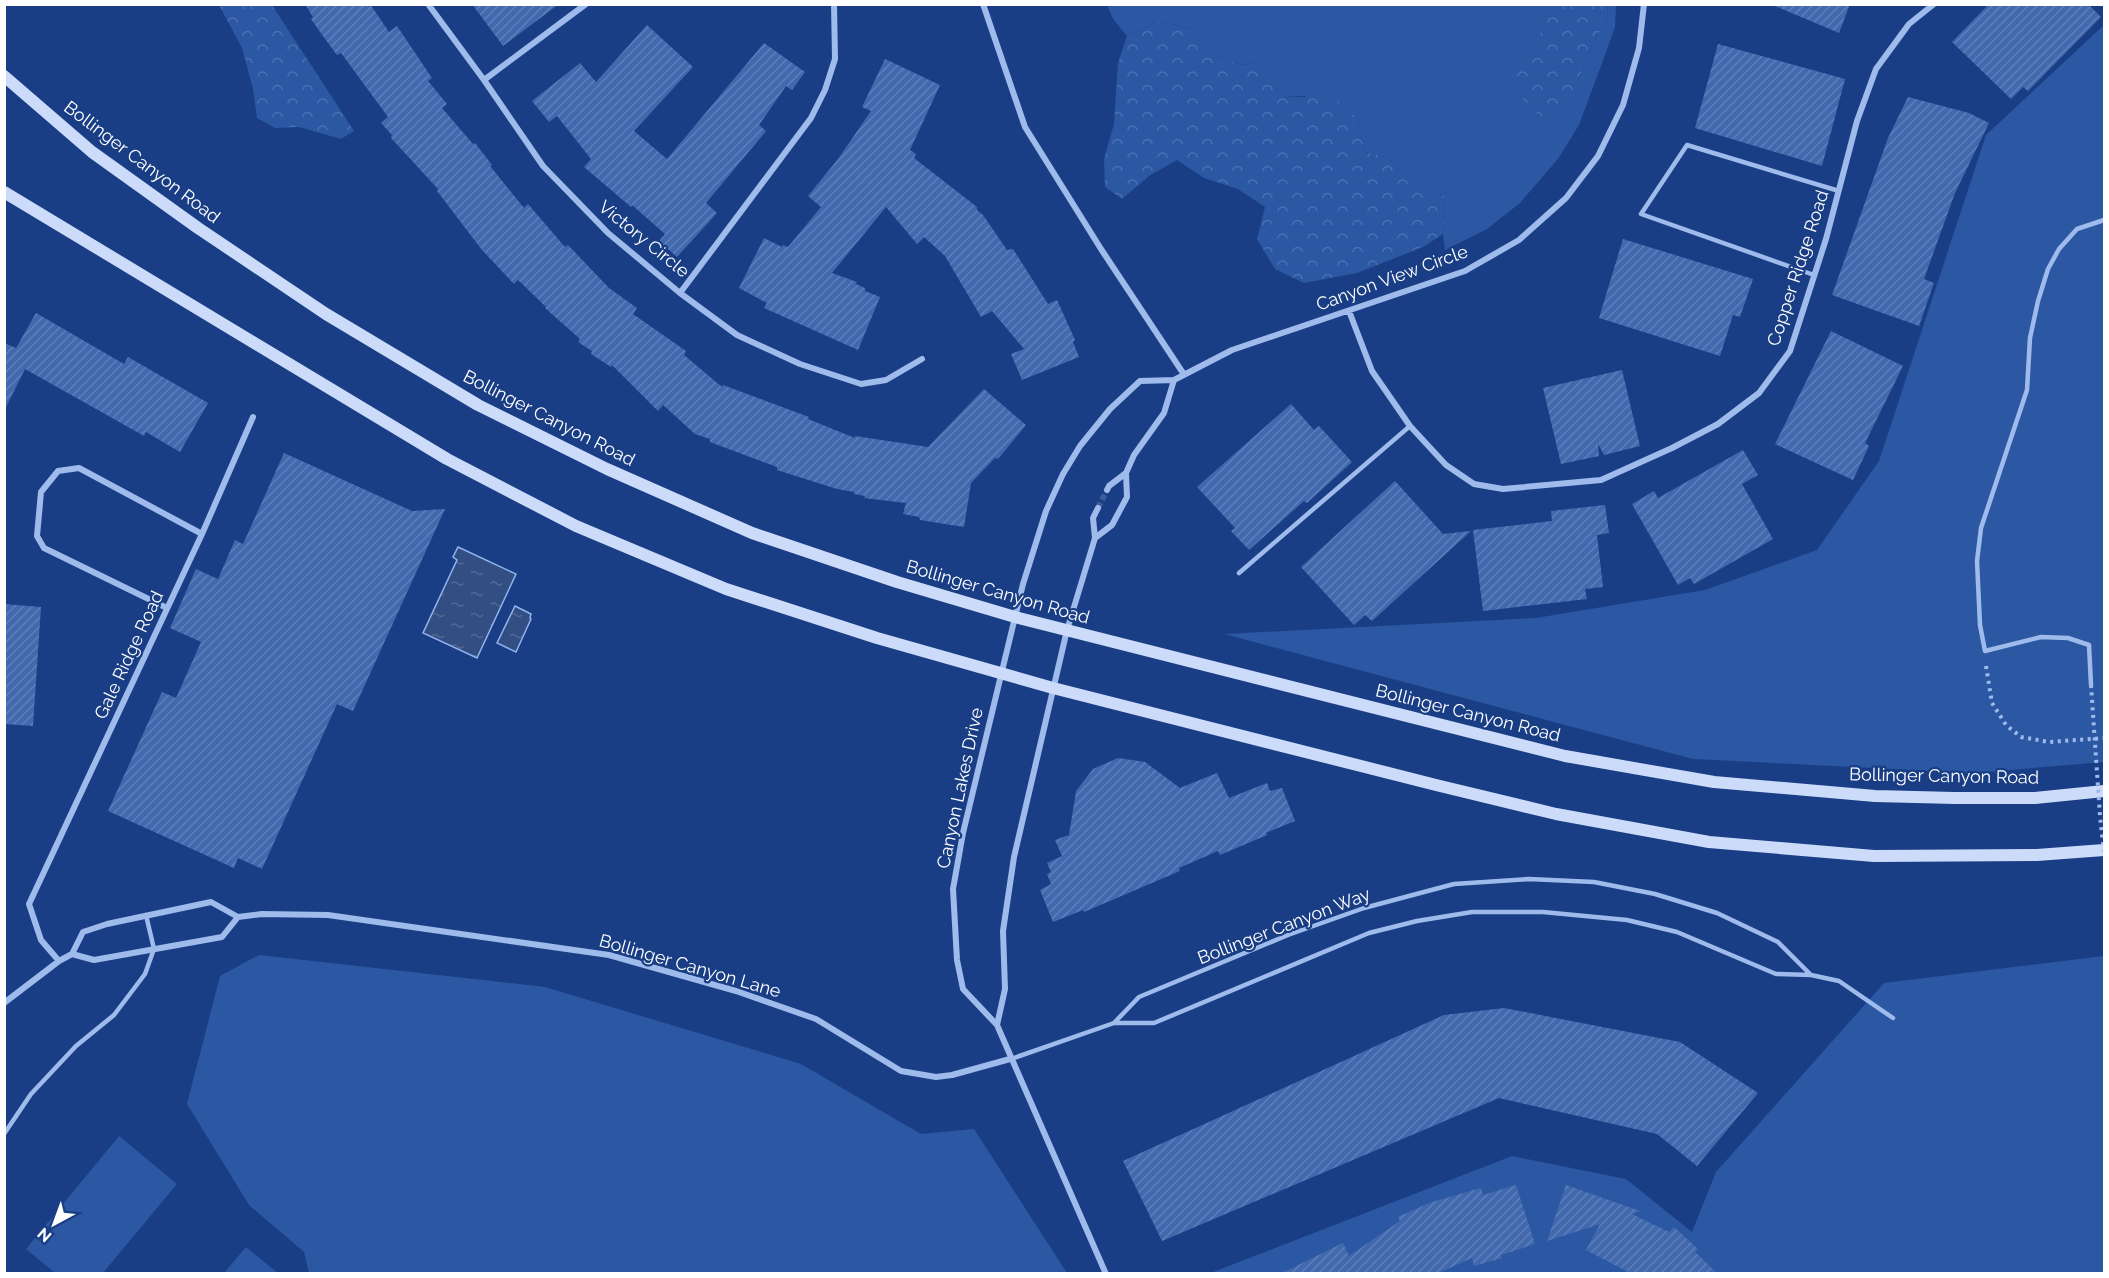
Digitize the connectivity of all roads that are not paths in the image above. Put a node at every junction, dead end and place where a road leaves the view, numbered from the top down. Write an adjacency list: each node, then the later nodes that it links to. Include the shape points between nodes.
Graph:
1 (428, 4): 8 (street, Victory Circle)
2 (586, 4): 8 (street)
3 (834, 4): 13 (street, Victory Circle, via 835,59 811,118)
4 (983, 4): 16 (street, via 1025,127)
5 (1644, 4): 14 (street, Canyon View Circle, via 1639,48 1623,105 1598,156 1566,198 1519,240 1465,271)
6 (1934, 4): 9 (street, Copper Ridge Road, via 1909,24 1876,69 1857,121)
7 (4, 76): 27 (main road, Bollinger Canyon Road, via 92,152 198,228 326,314 478,405 607,469 752,532)
8 (484, 80): 13 (street, Victory Circle, via 543,166 608,233)
9 (1839, 191): 12 (street, Copper Ridge Road); 12 (lane, via 1688,145 1641,214)
10 (4, 192): 29 (main road, via 436,453 576,526 726,589)
11 (2104, 220): 30 (lane, via 2077,229 2048,269 2030,339 2027,390 1981,528 1977,561 1985,651 2041,637 2068,638 2089,645)
12 (1814, 275): 19 (street, Copper Ridge Road, via 1790,351 1759,393 1718,424 1601,480 1503,489 1474,484 1446,465)
13 (680, 293): 15 (street, via 737,334 800,364 861,384 886,380)
14 (1349, 311): 16 (street, Canyon View Circle, via 1232,350); 19 (street, Copper Ridge Road, via 1372,371)
15 (922, 358)
16 (1183, 374): 17 (street, Canyon View Circle)
17 (1174, 380): 20 (street, via 1164,413); 27 (street, via 1140,381 1110,409 1080,446 1046,511)
18 (253, 417): 23 (street, Gale Ridge Road)
19 (1410, 426): 25 (lane)
20 (1125, 473): 21 (street); 24 (street, via 1127,497 1112,525)
21 (1107, 490)
22 (1098, 508): 24 (street, via 1093,518)
23 (202, 534): 26 (street, Gale Ridge Road); 26 (street, via 79,468 58,471 41,492 37,536 44,548)
24 (1095, 538): 28 (street)
25 (1239, 573)
26 (167, 608): 38 (street, Gale Ridge Road, via 30,904 41,940)
27 (1015, 617): 28 (main road, Bollinger Canyon Road); 29 (street, Canyon Lakes Drive)
28 (1067, 630): 31 (street); 32 (main road, Bollinger Canyon Road, via 1564,756 1714,782 1875,796 1955,798 2035,798)
29 (1001, 673): 31 (main road); 43 (street, Canyon Lakes Drive, via 953,889 957,960 963,989)
30 (2091, 685)
31 (1053, 688): 33 (main road, via 1534,808 1709,842 1874,856); 43 (street, via 1014,857 1003,931 1005,989)
32 (2104, 791)
33 (2104, 851)
34 (146, 915): 35 (street, via 211,902); 36 (lane); 37 (street, via 83,932)
35 (238, 917): 36 (street, via 222,938); 44 (street, Bollinger Canyon Lane, via 328,915 609,955 736,991 816,1019 902,1071 936,1077)
36 (154, 949): 37 (street, via 94,960); 45 (lane, via 145,974 114,1015 76,1046 31,1094)
37 (72, 954): 38 (street)
38 (59, 961): 40 (street)
39 (1811, 975): 41 (lane, Bollinger Canyon Way, via 1839,981); 42 (lane, Bollinger Canyon Way, via 1776,974 1677,932 1627,920 1543,912 1472,912 1370,933 1154,1023); 42 (lane, Bollinger Canyon Way, via 1778,942 1717,913 1655,894 1594,882 1529,879 1454,884 1364,908 1288,935 1139,997)
40 (4, 1002)
41 (1893, 1018)
42 (1114, 1023): 44 (lane, Bollinger Canyon Way)
43 (997, 1025): 44 (street, Canyon Lakes Drive)
44 (1010, 1059): 46 (street, Canyon Lakes Drive)
45 (4, 1134)
46 (1106, 1274)

